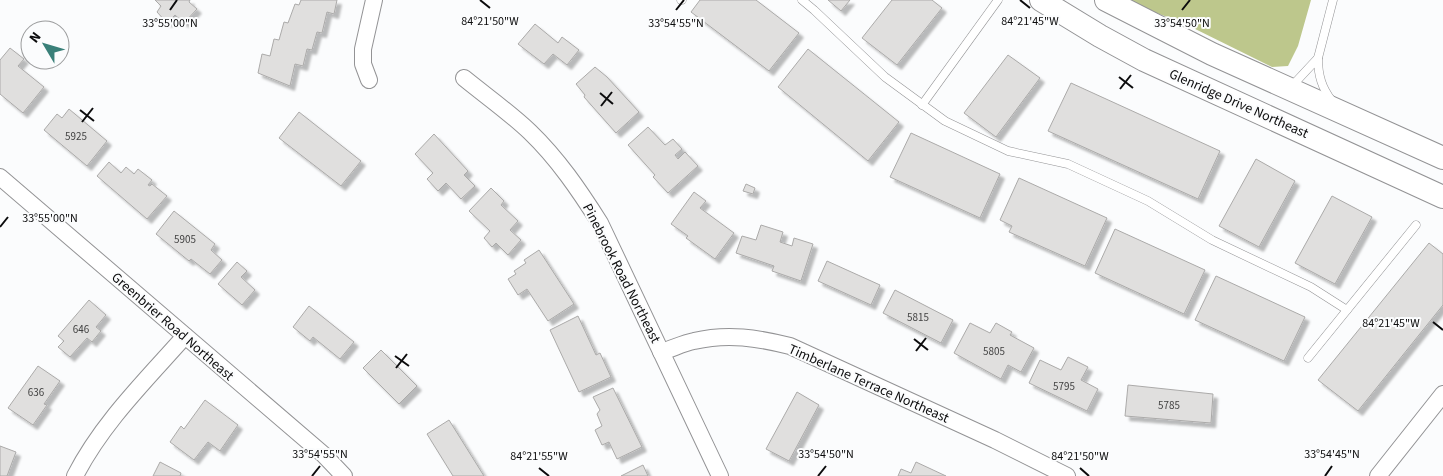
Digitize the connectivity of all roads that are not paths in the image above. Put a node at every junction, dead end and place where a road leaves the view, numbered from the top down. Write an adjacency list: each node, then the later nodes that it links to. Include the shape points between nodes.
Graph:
1 (374, 0): 9 (street, via 363,49 363,64)
2 (802, 0): 11 (lane, via 885,77)
3 (998, 0): 11 (lane)
4 (1041, 0): 15 (main road, Glenridge Drive Northeast, via 1144,60)
5 (1106, 0): 10 (main road, via 1212,54)
6 (1333, 0): 7 (lane)
7 (1318, 58): 10 (lane); 12 (lane, via 1318,72 1324,89)
8 (464, 78): 19 (street, Pinebrook Road Northeast, via 529,131 576,184 600,223)
9 (369, 80)
10 (1289, 88): 12 (main road)
11 (922, 104): 17 (lane, via 945,121 1008,151 1068,164 1148,201 1212,240 1311,288)
12 (1339, 111): 13 (main road)
13 (1443, 158)
14 (0, 177): 18 (street, Greenbrier Road Northeast)
15 (1443, 197)
16 (1416, 225): 17 (lane)
17 (1347, 310): 20 (lane)
18 (185, 336): 22 (street, via 110,420); 23 (street, Greenbrier Road Northeast, via 324,455)
19 (661, 352): 24 (street, Pinebrook Road Northeast); 25 (street, Timberlane Terrace Northeast, via 694,341 725,336 760,338 790,346)
20 (1308, 358)
21 (1443, 394): 26 (street)
22 (75, 476)
23 (344, 476)
24 (720, 476)
25 (1067, 476)
26 (1378, 476)

